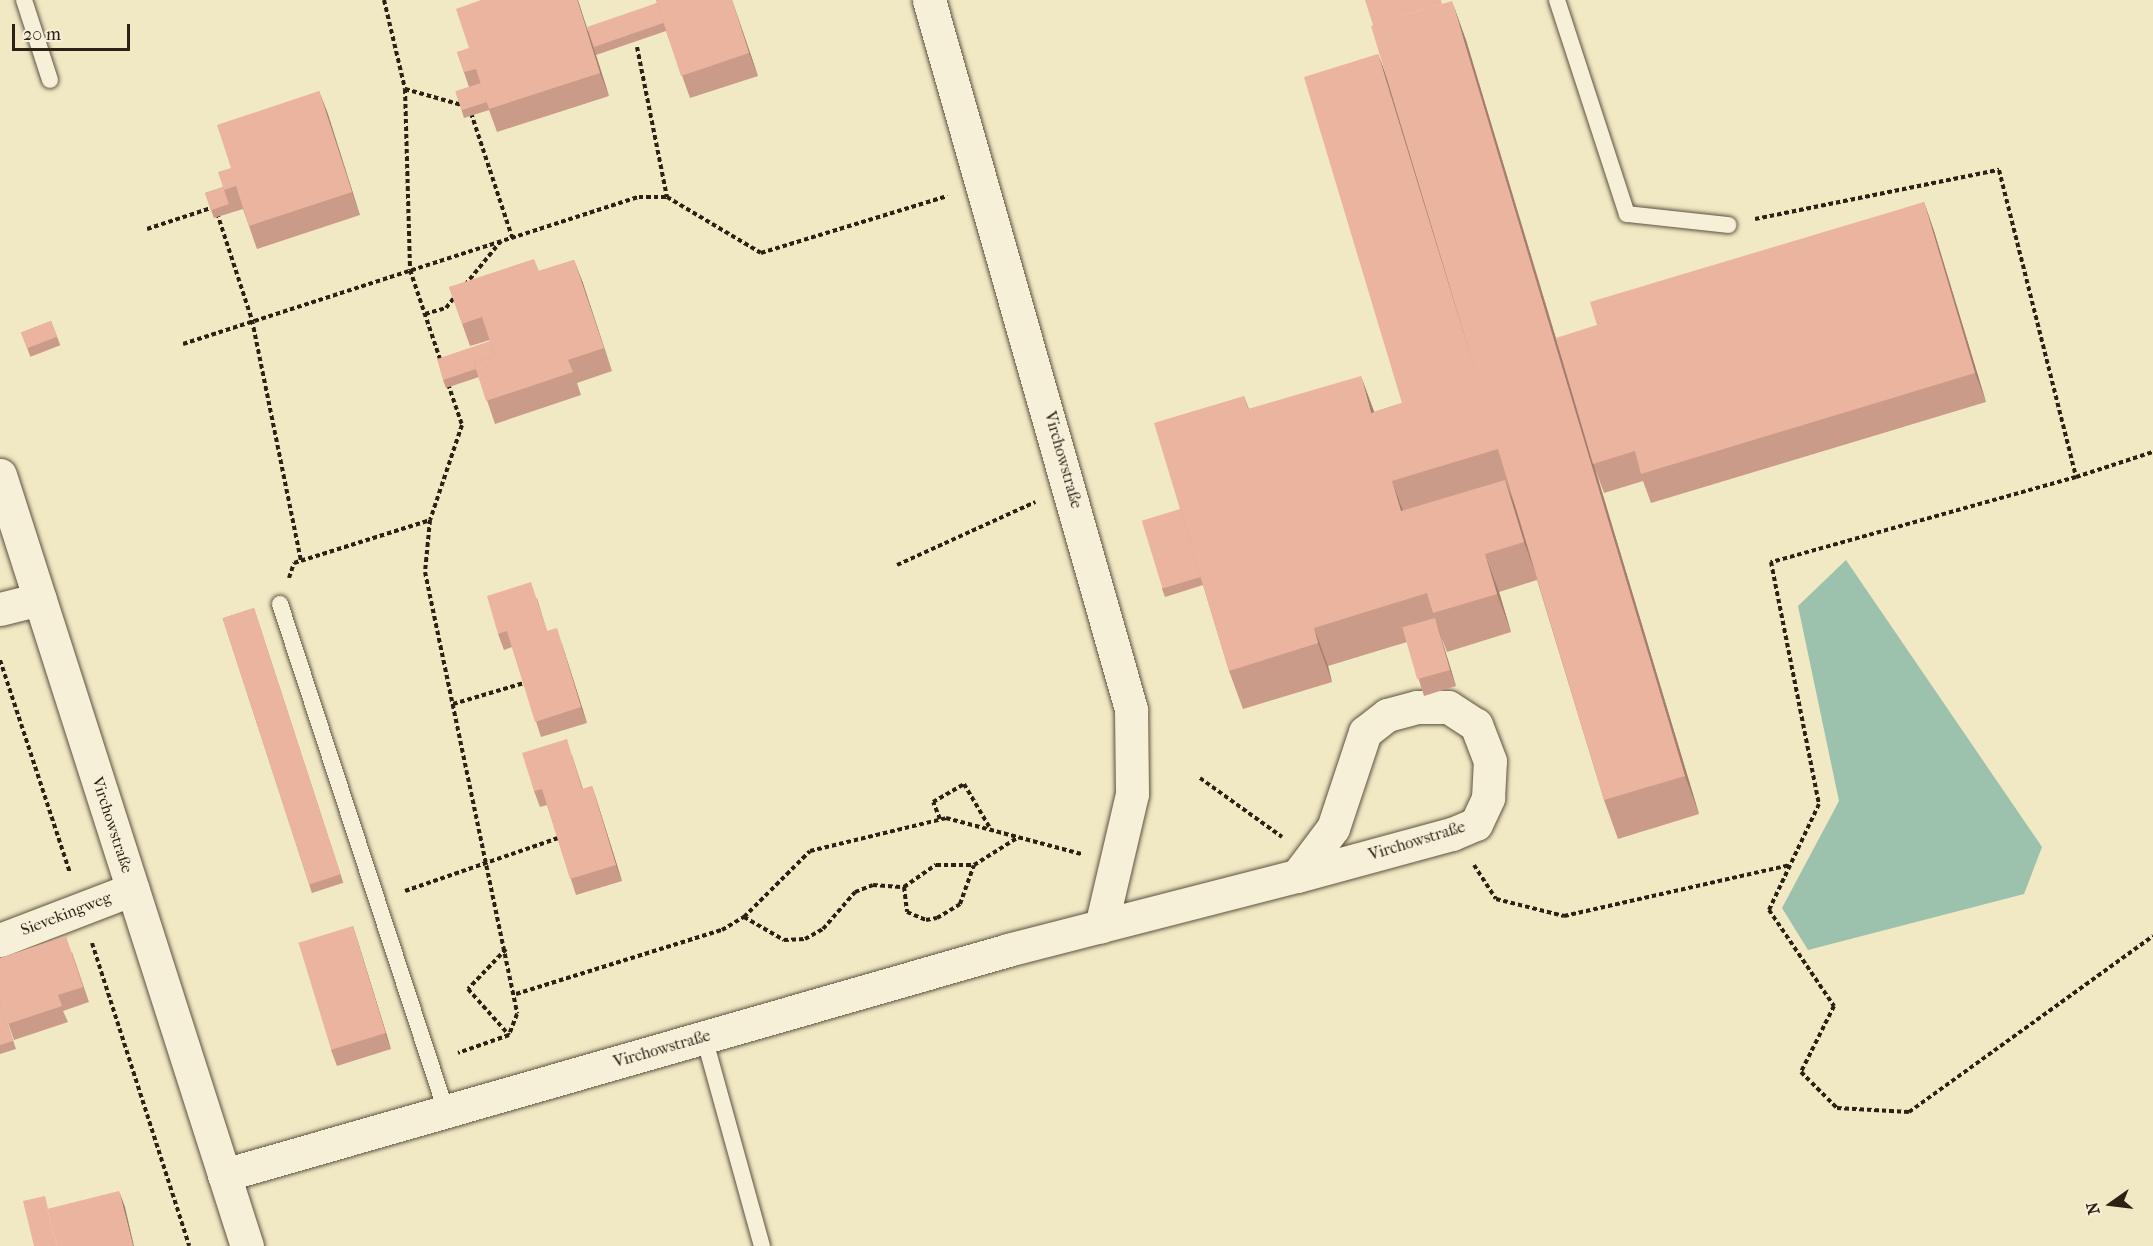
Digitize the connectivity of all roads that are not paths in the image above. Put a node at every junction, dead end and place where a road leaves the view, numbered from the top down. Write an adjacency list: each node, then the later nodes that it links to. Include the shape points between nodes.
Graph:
1 (24, 0): 4 (lane)
2 (929, 0): 12 (street, Virchowstraße, via 1071,486 1131,709 1132,794)
3 (1557, 0): 5 (lane, via 1628,214)
4 (50, 80)
5 (1728, 225)
6 (0, 475): 7 (street, Virchowstraße)
7 (39, 599): 9 (street); 11 (street, Virchowstraße)
8 (280, 604): 15 (lane)
9 (0, 609)
10 (1304, 867): 10 (street, Virchowstraße, via 1476,824 1488,798 1490,761 1476,725 1448,707 1417,707 1387,715 1365,732 1333,828); 12 (street, Virchowstraße)
11 (133, 889): 13 (street, Sievekingweg); 16 (street, Virchowstraße)
12 (1101, 926): 14 (street, Virchowstraße)
13 (0, 940)
14 (704, 1037): 15 (street, Virchowstraße); 18 (lane)
15 (446, 1111): 16 (street, Virchowstraße)
16 (224, 1175): 17 (street, Virchowstraße)
17 (247, 1246)
18 (762, 1246)

